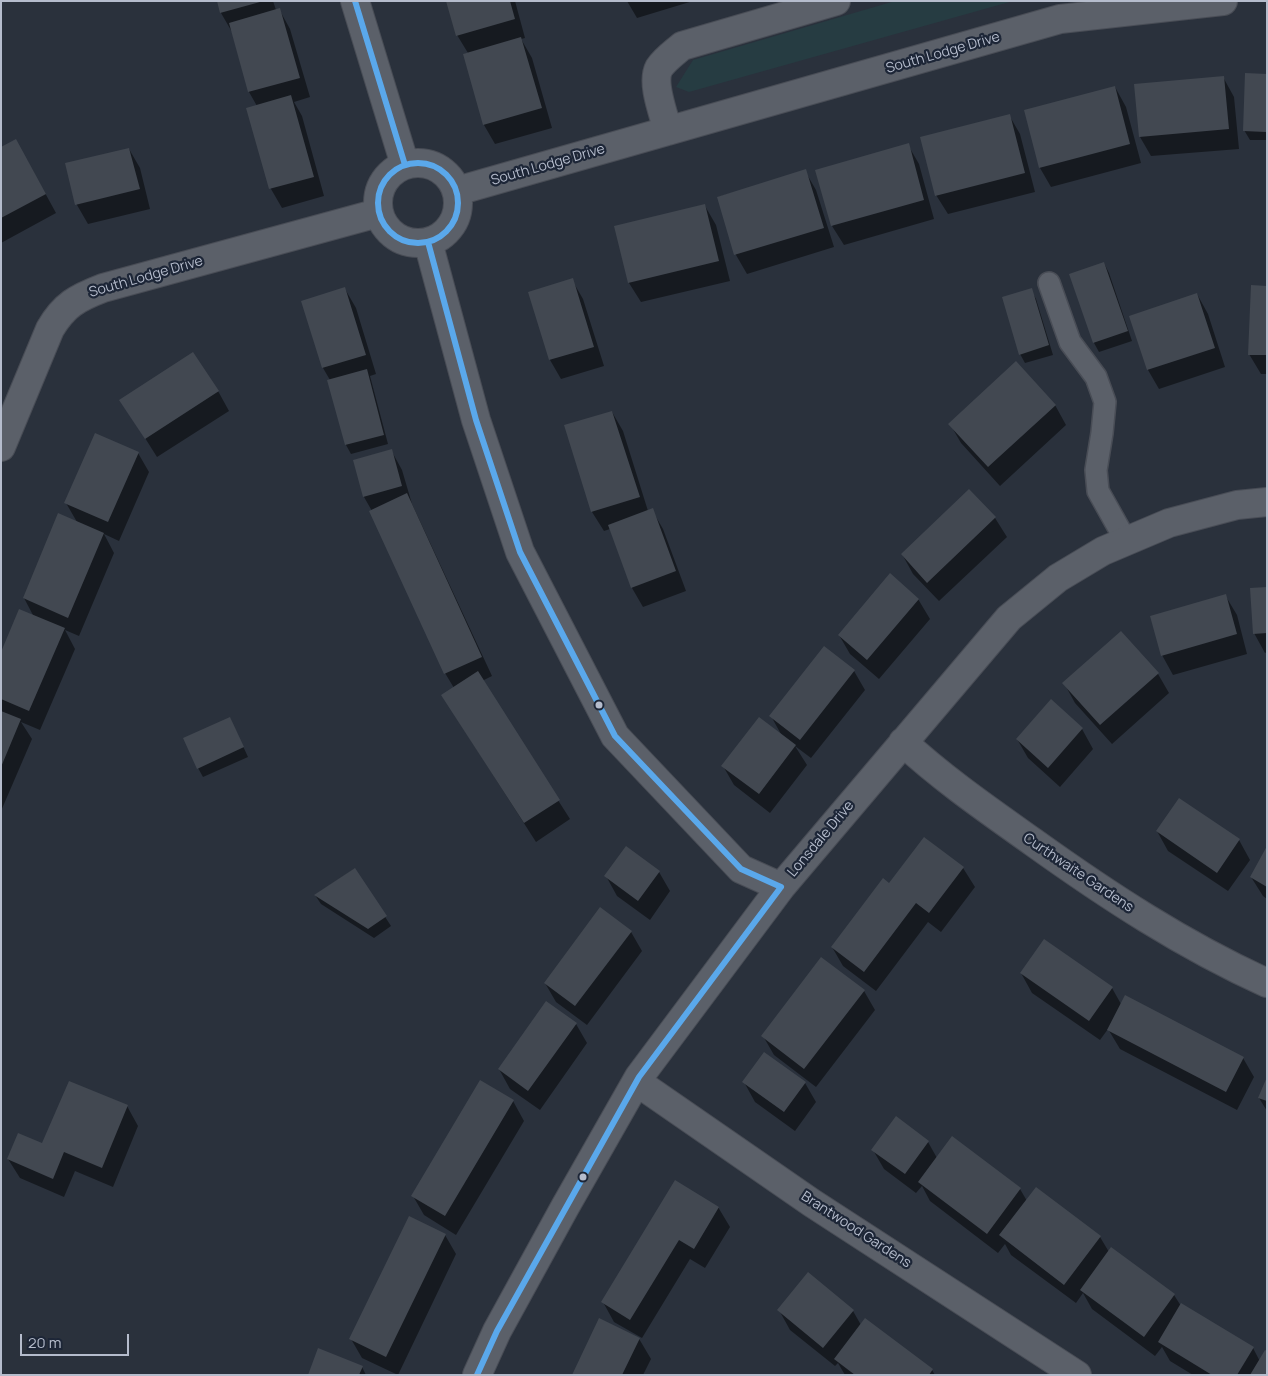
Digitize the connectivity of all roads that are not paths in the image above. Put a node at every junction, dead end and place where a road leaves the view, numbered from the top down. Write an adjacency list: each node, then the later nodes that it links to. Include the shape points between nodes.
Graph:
1 (355, 1): 5 (street)
2 (836, 1): 4 (street, via 682,46 658,70 656,86)
3 (1223, 1): 4 (street, South Lodge Drive, via 1060,19)
4 (668, 131): 6 (street, South Lodge Drive)
5 (405, 165): 6 (street, via 435,166 448,176); 7 (street, via 383,182)
6 (457, 191): 8 (street, via 454,222 442,235)
7 (378, 213): 8 (street, via 396,237 410,243); 10 (street, South Lodge Drive, via 81,296 58,315 50,329)
8 (428, 242): 14 (street, via 476,420 520,552 615,736 741,869)
9 (1049, 282): 12 (lane, via 1070,342 1096,377 1104,402 1096,470 1098,491)
10 (1, 447)
11 (1267, 502): 12 (street, Lonsdale Drive, via 1237,505 1169,523)
12 (1126, 541): 13 (street, Lonsdale Drive, via 1058,578 1009,618)
13 (903, 742): 14 (street, Lonsdale Drive); 15 (street, Curthwaite Gardens, via 993,814 1125,906 1231,967)
14 (781, 887): 16 (street, Lonsdale Drive)
15 (1267, 983)
16 (637, 1082): 17 (street, Lonsdale Drive, via 497,1332); 18 (street, Brantwood Gardens, via 812,1203)
17 (478, 1375)
18 (1077, 1375)

